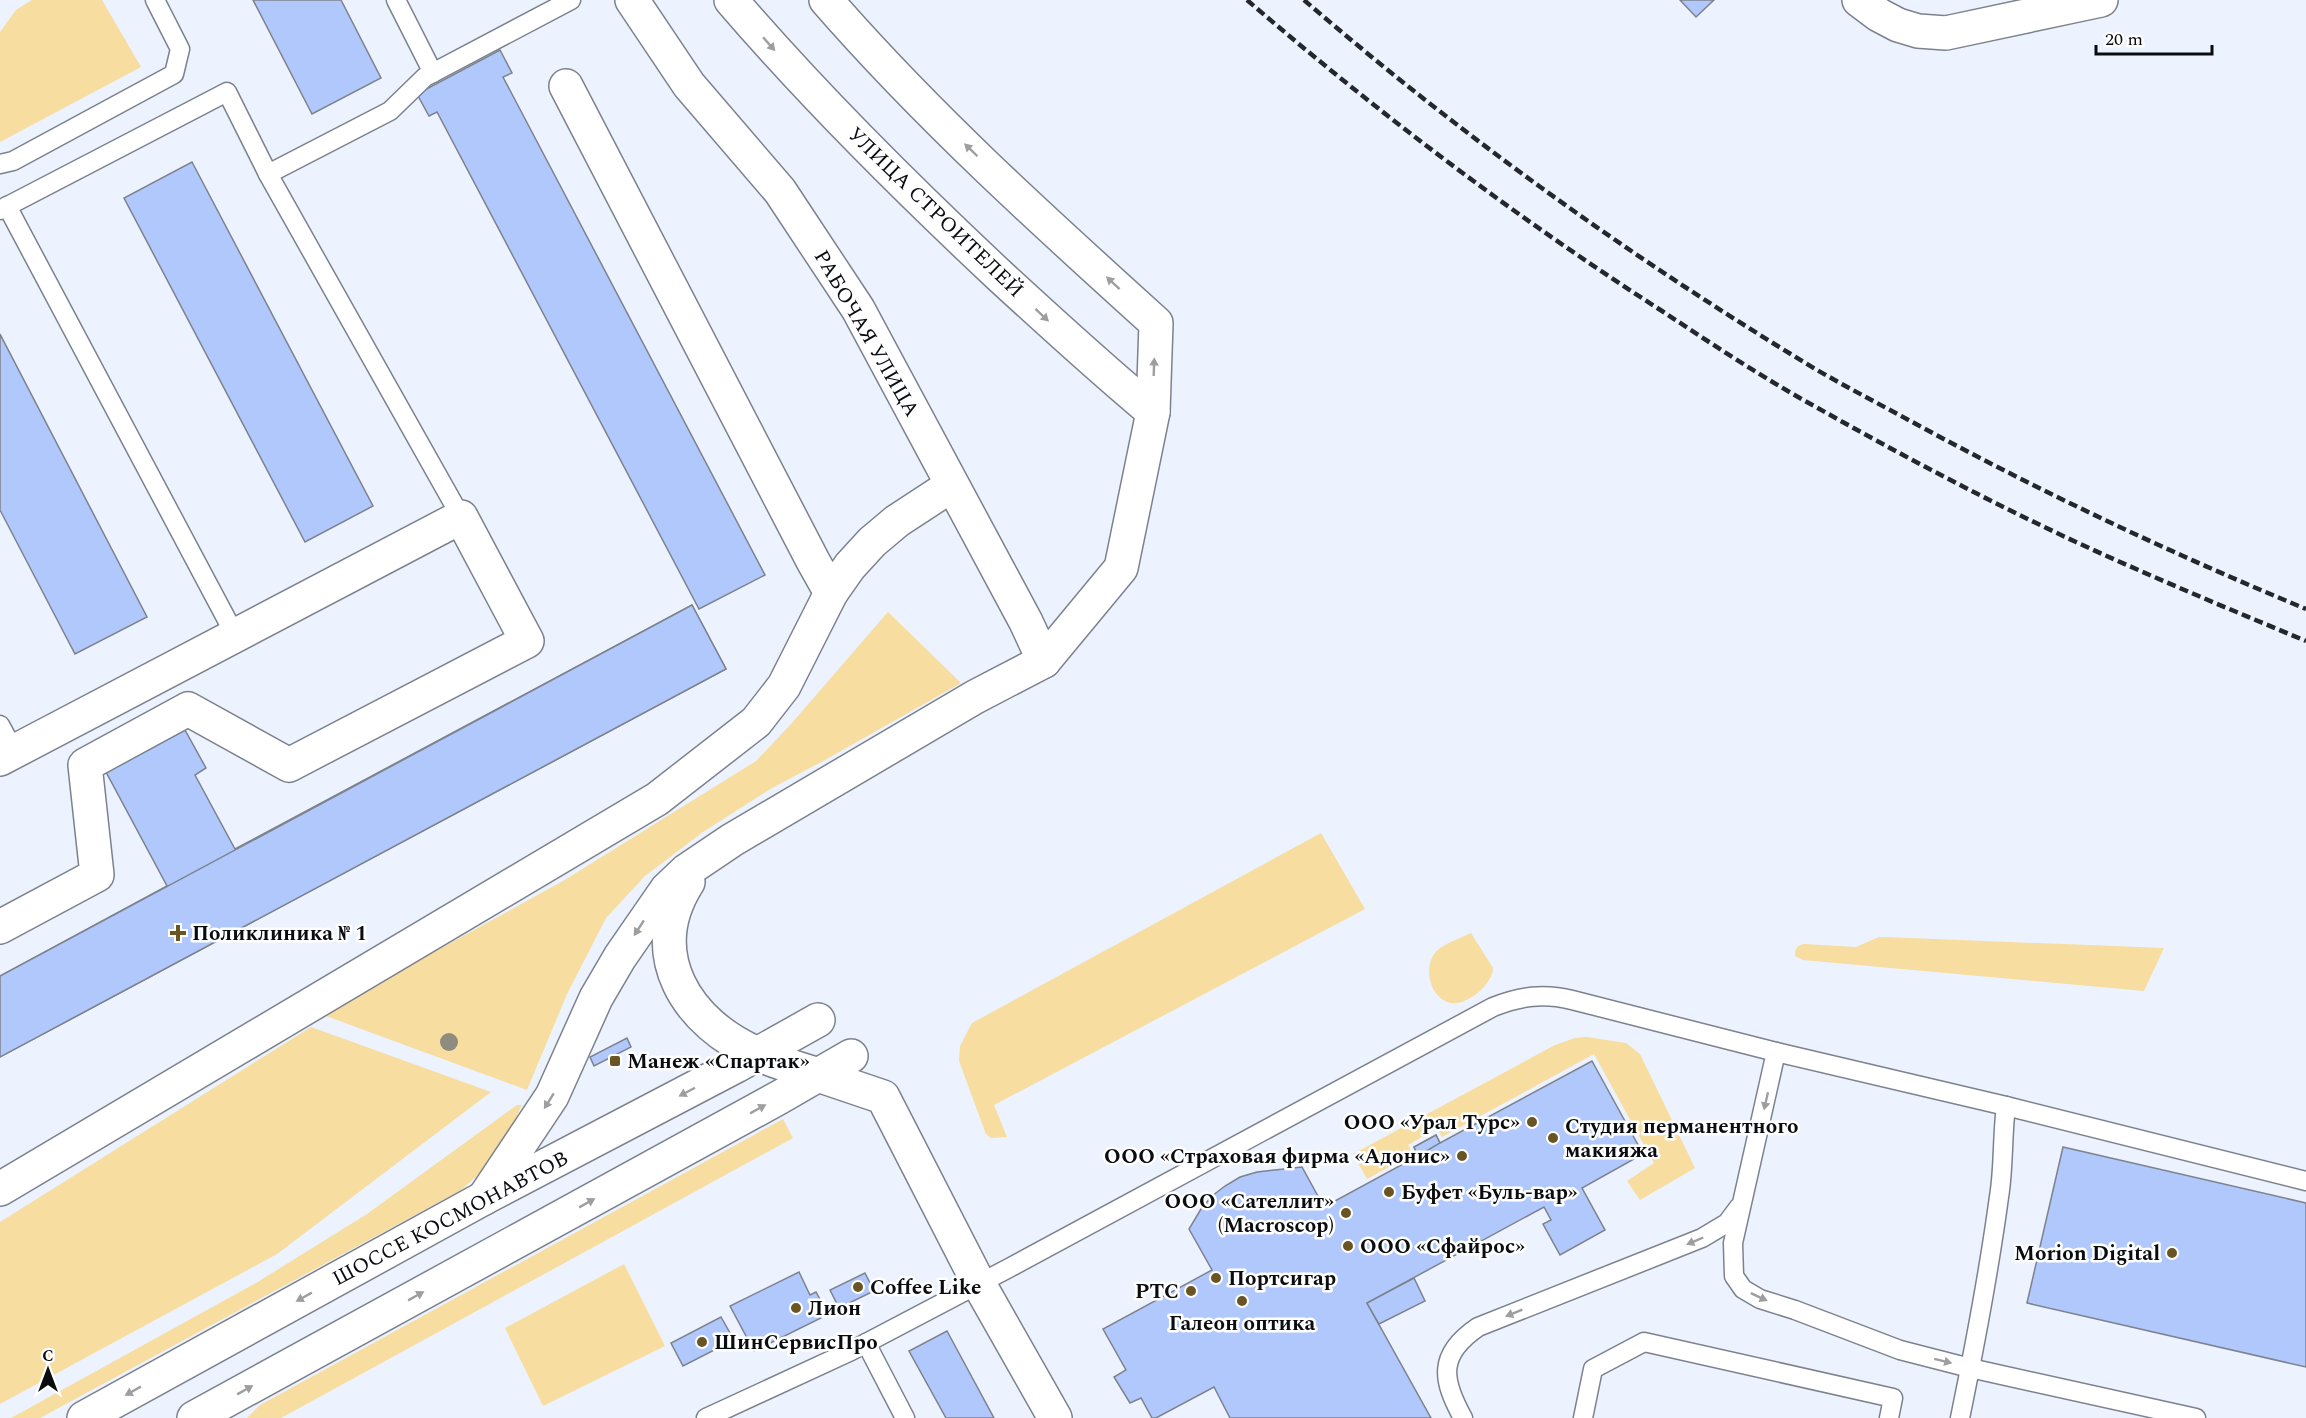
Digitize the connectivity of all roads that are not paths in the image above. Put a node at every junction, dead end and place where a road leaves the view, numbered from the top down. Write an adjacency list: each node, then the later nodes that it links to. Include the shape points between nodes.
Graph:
1 (155, 0): 11 (lane, via 180,49 174,74 13,161)
2 (396, 0): 9 (lane)
3 (571, 0): 9 (lane)
4 (632, 0): 15 (street, РАБОЧАЯ УЛИЦА, via 689,85 780,191 851,299)
5 (731, 0): 14 (street, УЛИЦА СТРОИТЕЛЕЙ, one-way to 14, via 878,160 1095,364)
6 (826, 0): 14 (street, one-way to 6, via 1156,323 1011,189 890,70)
7 (1859, 0): 8 (street, via 1898,25 1918,32 1947,33)
8 (2101, 0)
9 (433, 72): 12 (lane, via 390,111)
10 (566, 86): 17 (street)
11 (0, 164)
12 (268, 174): 13 (lane, via 227,92); 16 (lane)
13 (4, 208): 18 (lane)
14 (1153, 411): 19 (street, via 1121,568)
15 (952, 485): 17 (street, via 897,521 872,543); 19 (street, РАБОЧАЯ УЛИЦА)
16 (461, 517): 18 (street); 22 (street, via 528,641 289,765 188,709 85,765 97,875)
17 (831, 593): 30 (street, via 784,686 756,722 657,799)
18 (235, 635): 20 (street)
19 (1044, 661): 21 (street, via 975,697)
20 (5, 745)
21 (707, 856): 25 (street, via 685,887 673,913 668,942 671,962 691,1006 722,1034); 31 (street, one-way to 31, via 667,889 625,948 596,998 552,1096)
22 (0, 927)
23 (818, 1020): 25 (street, ШОССЕ КОСМОНАВТОВ)
24 (1776, 1052): 28 (lane); 32 (lane, one-way to 32); 33 (lane, via 1556,996 1508,1000)
25 (757, 1054): 27 (street); 31 (street, ШОССЕ КОСМОНАВТОВ, one-way to 31)
26 (851, 1056): 27 (street)
27 (818, 1075): 33 (street, via 883,1096); 37 (street, one-way to 27)
28 (2007, 1106): 29 (lane); 35 (lane, via 2000,1194)
29 (2306, 1181)
30 (0, 1189)
31 (484, 1198): 36 (street, ШОССЕ КОСМОНАВТОВ, one-way to 36)
32 (1740, 1206): 35 (lane, one-way to 35, via 1732,1260 1734,1276 1743,1289 1760,1299 1900,1350); 41 (lane, one-way to 41, via 1727,1223 1702,1238 1467,1334 1452,1354 1446,1379)
33 (979, 1284): 34 (lane); 40 (street)
34 (866, 1343): 38 (lane); 39 (lane)
35 (1970, 1368): 44 (lane); 45 (lane)
36 (84, 1418)
37 (194, 1418)
38 (706, 1418)
39 (905, 1418)
40 (1055, 1418)
41 (1464, 1418)
42 (1583, 1418): 43 (lane, via 1593,1369 1644,1342 1893,1398)
43 (1889, 1418)
44 (1960, 1418)
45 (2196, 1418)

